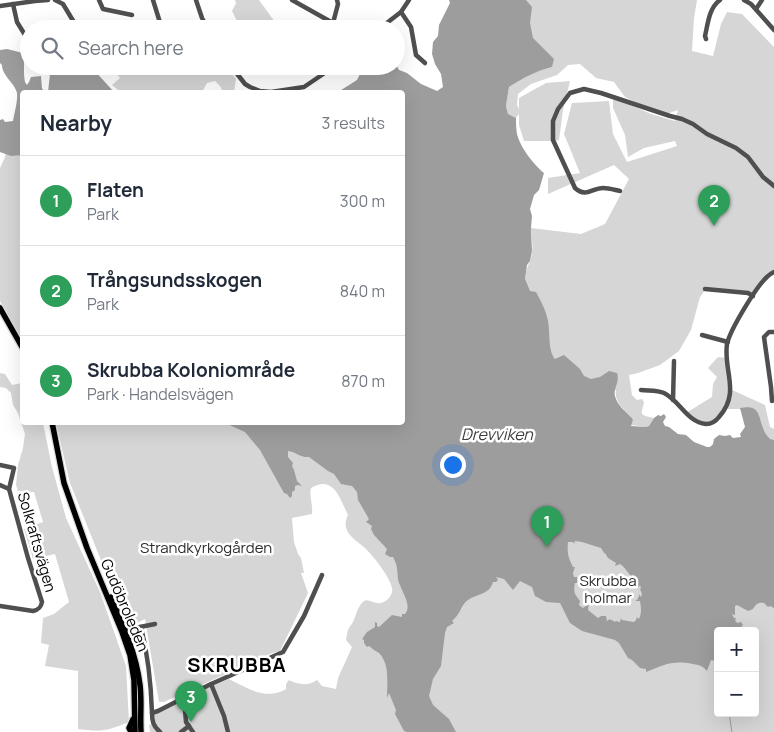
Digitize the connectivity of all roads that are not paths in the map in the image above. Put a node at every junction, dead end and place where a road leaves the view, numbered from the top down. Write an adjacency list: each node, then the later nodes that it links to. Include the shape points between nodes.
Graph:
1 (43, 0): 2 (street); 13 (street)
2 (48, 0)
3 (55, 0): 18 (street, via 63,4)
4 (101, 0): 17 (street, via 103,9)
5 (153, 0): 19 (street)
6 (196, 0): 20 (street)
7 (292, 0): 21 (street)
8 (337, 0): 22 (street)
9 (409, 0): 16 (street)
10 (720, 0): 26 (street, via 711,12)
11 (744, 0): 15 (street)
12 (762, 0): 15 (street)
13 (13, 4): 14 (street); 24 (street)
14 (0, 6)
15 (756, 9): 25 (street)
16 (401, 12): 23 (street); 27 (street, via 411,27 416,55)
17 (132, 15)
18 (73, 20)
19 (159, 20)
20 (203, 20)
21 (328, 20)
22 (334, 20)
23 (391, 20)
24 (20, 27)
25 (774, 30)
26 (706, 39)
27 (425, 63)
28 (238, 75): 30 (street, via 245,84)
29 (323, 75): 31 (street)
30 (258, 90)
31 (304, 90)
32 (774, 186): 33 (street, via 736,148 693,124 601,93 584,89 570,93 553,121 553,140 575,188 582,192 601,188)
33 (620, 191)
34 (774, 272): 36 (street, via 760,284)
35 (705, 289): 36 (street)
36 (753, 296): 40 (street)
37 (1, 315): 41 (main road); 42 (main road)
38 (774, 332): 46 (street, via 764,337)
39 (702, 335): 40 (street)
40 (728, 342): 45 (street, via 726,356 731,387 727,405 716,421 705,424 694,420)
41 (20, 344)
42 (20, 349)
43 (674, 361): 45 (street)
44 (641, 390): 45 (street, via 662,393)
45 (673, 400)
46 (772, 401)
47 (53, 425): 55 (main road, Gudöbroleden, via 64,483 87,548)
48 (0, 465): 50 (street, via 14,468)
49 (0, 485): 50 (street, Solkraftsvägen)
50 (9, 489): 52 (street, Solkraftsvägen, via 42,602 41,607 33,611)
51 (322, 575): 56 (street, via 283,652)
52 (0, 606)
53 (155, 624): 54 (street)
54 (141, 626): 55 (street); 58 (street, via 148,658)
55 (124, 631): 60 (main road, Gudöbroleden, via 134,680); 60 (main road, Gudöbroleden, via 132,645 140,686)
56 (210, 684): 57 (street); 64 (street)
57 (184, 697): 58 (street); 59 (street)
58 (152, 713): 61 (street, via 153,725)
59 (189, 726): 62 (street); 63 (street)
60 (135, 731)
61 (160, 732)
62 (181, 732)
63 (193, 732)
64 (228, 732)

